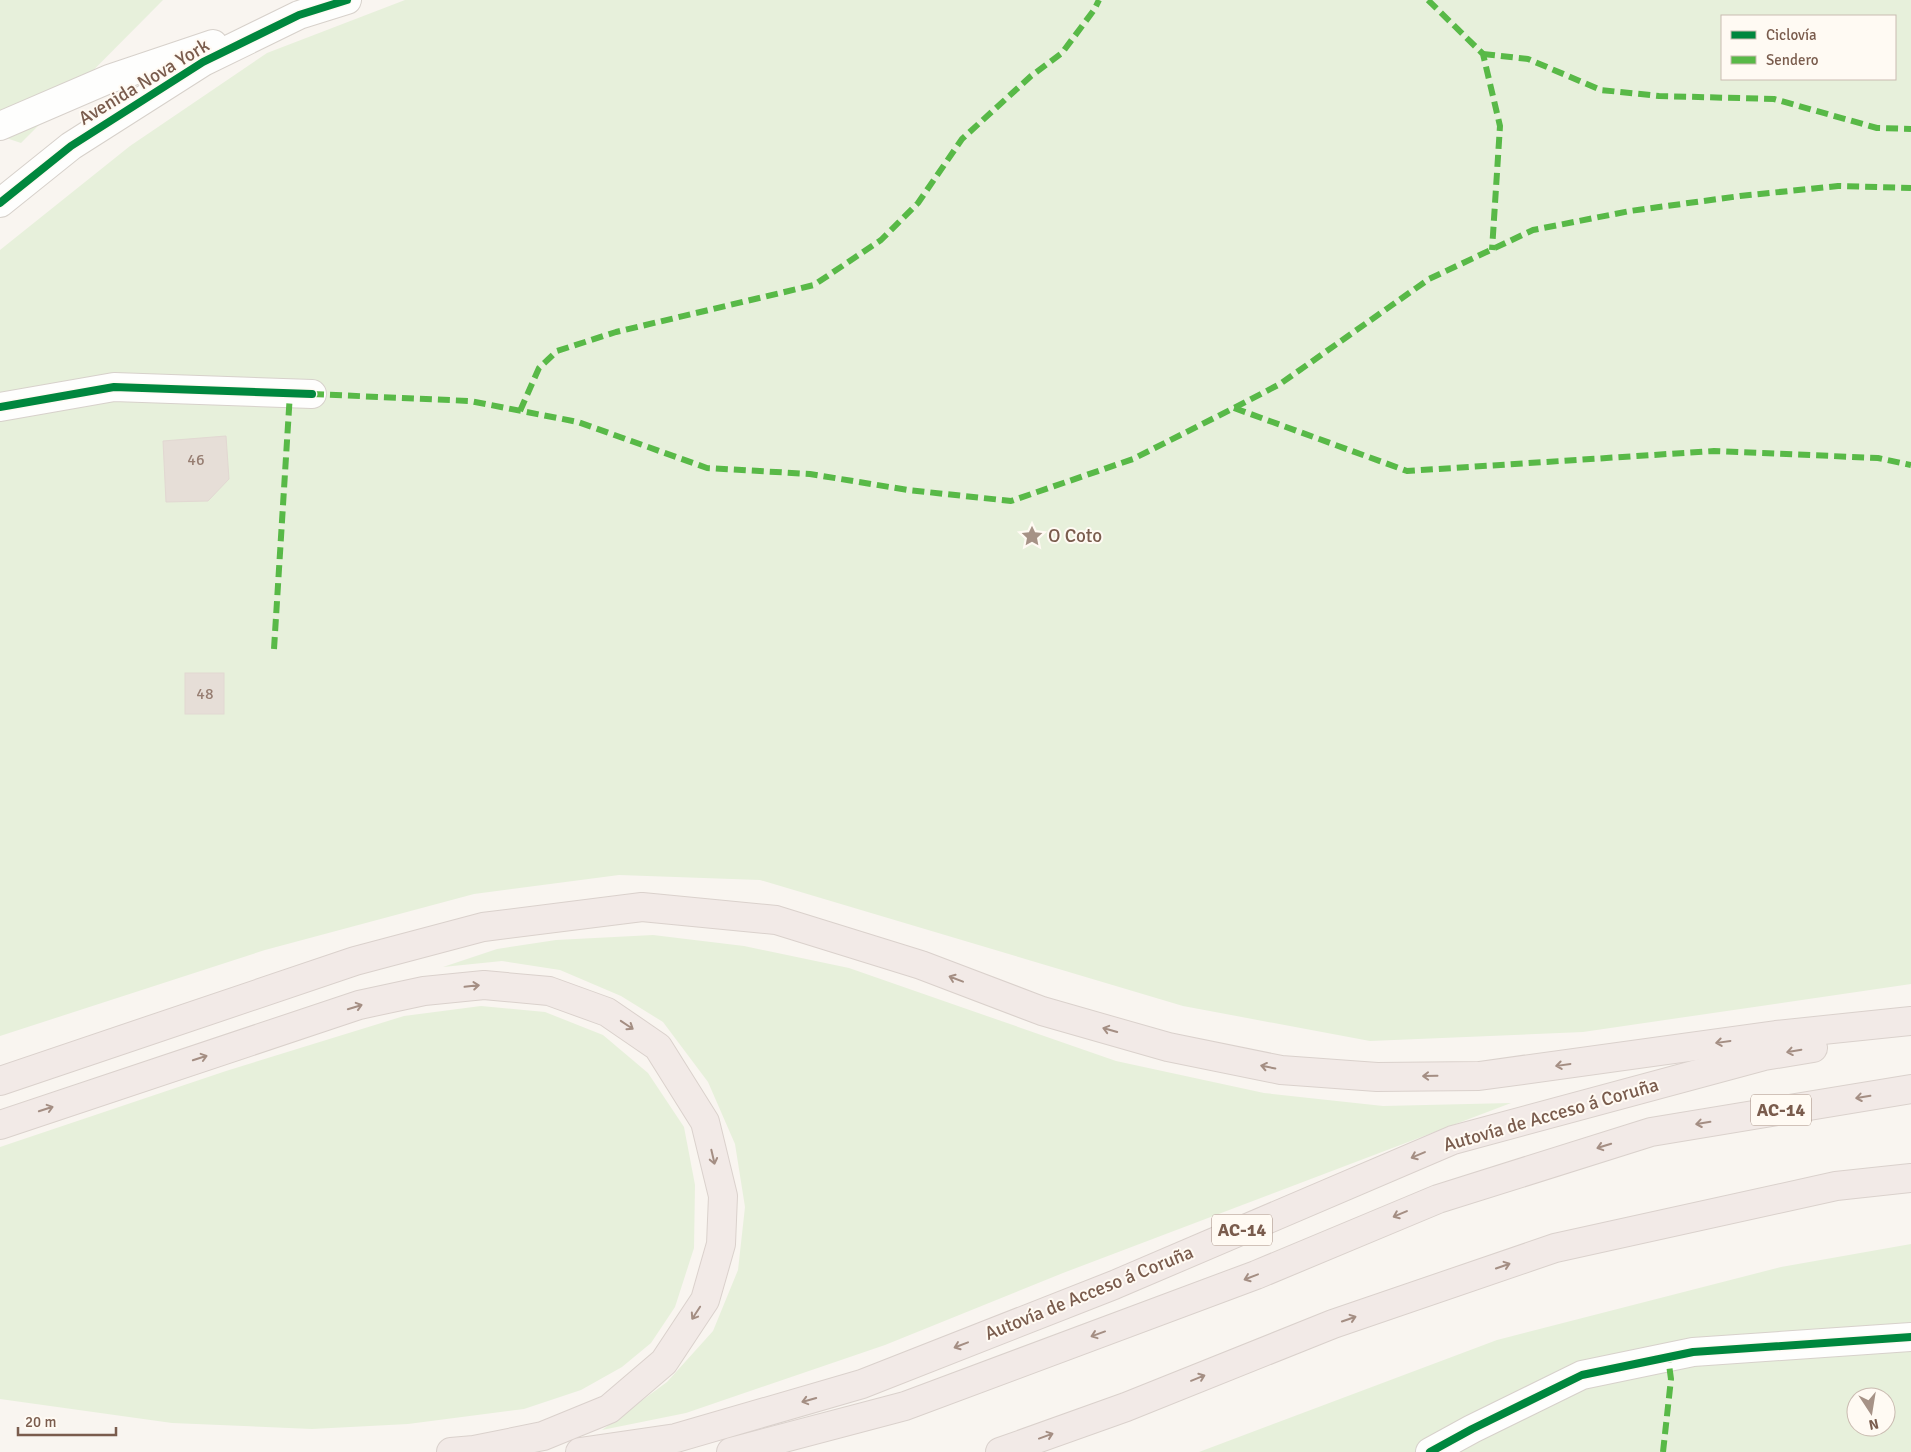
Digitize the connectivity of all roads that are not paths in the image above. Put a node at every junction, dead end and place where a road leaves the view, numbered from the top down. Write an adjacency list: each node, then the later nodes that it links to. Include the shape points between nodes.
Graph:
1 (347, 0): 2 (street, Avenida Nova York)
2 (299, 15): 3 (street, Avenida Nova York, via 110,79); 4 (street, Avenida Nova York, via 203,62 71,146)
3 (0, 126)
4 (0, 203)
5 (312, 394): 6 (street, via 114,387)
6 (0, 407)
7 (1911, 1021): 9 (highway, one-way to 9, via 1776,1035 1478,1076 1377,1077 1281,1070 1168,1047 1042,1011 921,965 776,920 642,907 483,927 355,961)
8 (1911, 1032): 15 (highway, Autovía de Acceso á Coruña / AC-14, one-way to 15, via 1764,1056 1453,1140 1114,1285 862,1384 676,1438)
9 (0, 1081)
10 (1911, 1089): 16 (highway, Autovía de Acceso á Coruña / AC-14, one-way to 16, via 1651,1132 1438,1199 1256,1275 905,1406)
11 (0, 1125): 14 (highway, one-way to 14, via 359,1005 424,991 484,985 549,991 607,1012 658,1047 705,1122 722,1196 721,1244 705,1300 664,1362 609,1409 543,1436)
12 (1911, 1178): 17 (highway, one-way to 12, via 1126,1407 1333,1324 1554,1248 1836,1186)
13 (1911, 1336): 18 (street, via 1693,1352 1582,1376)
14 (452, 1452)
15 (580, 1452)
16 (731, 1452)
17 (1000, 1452)
18 (1430, 1452)

